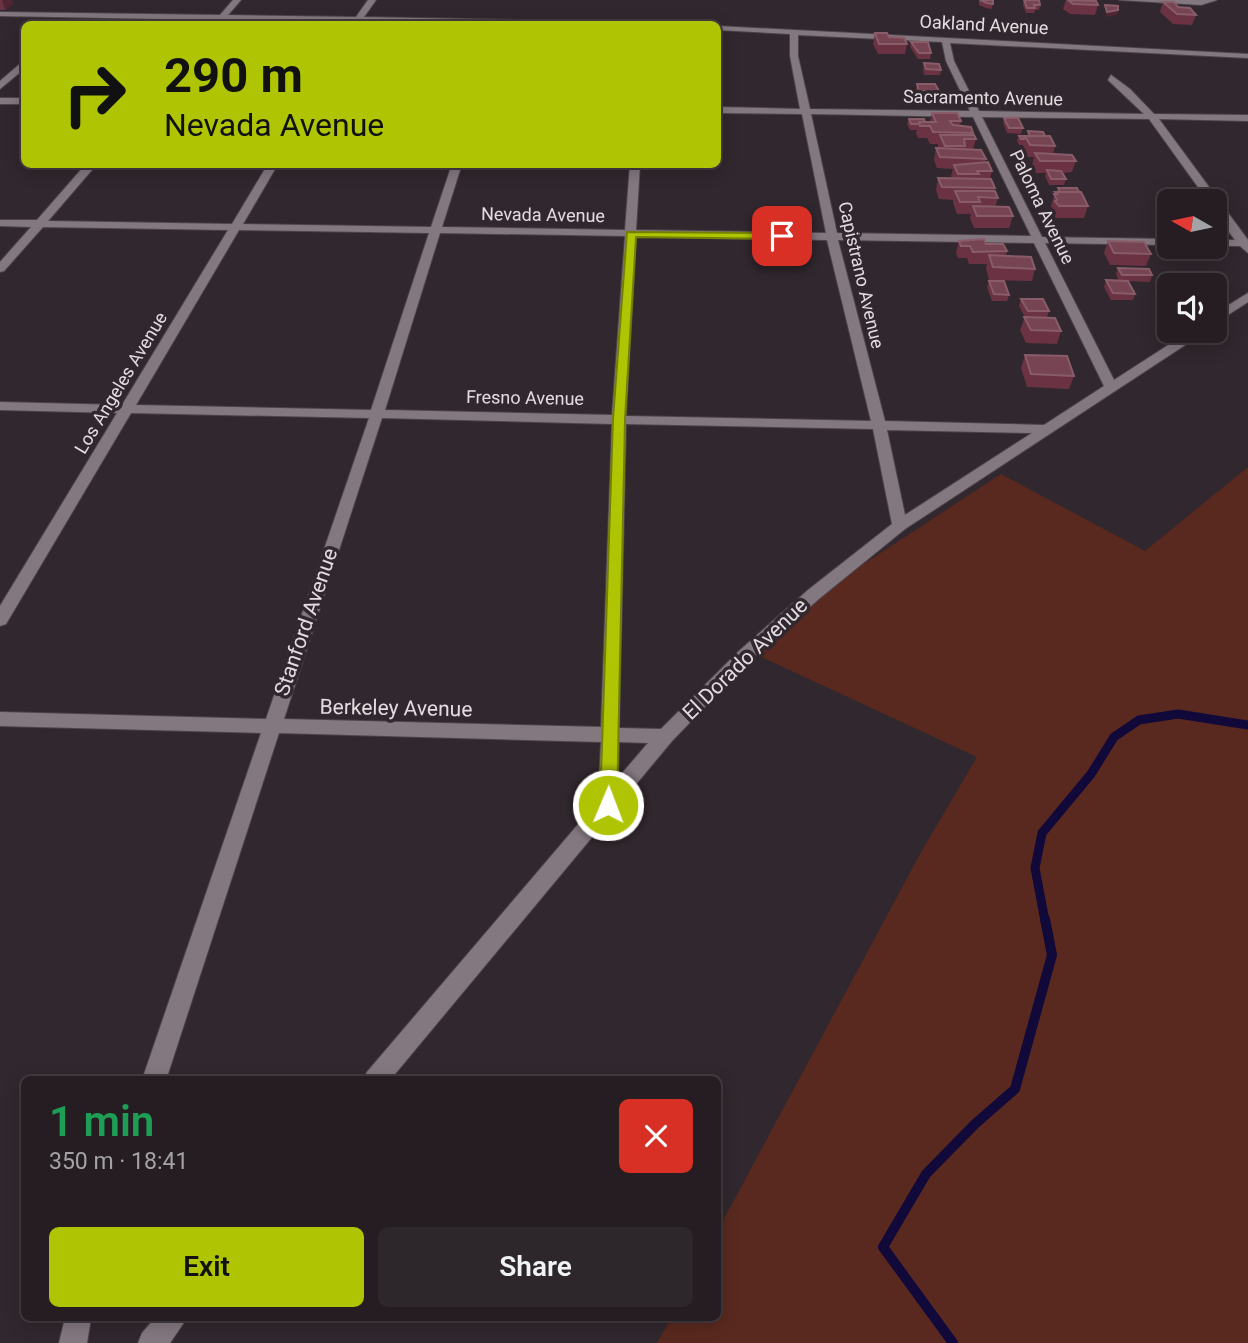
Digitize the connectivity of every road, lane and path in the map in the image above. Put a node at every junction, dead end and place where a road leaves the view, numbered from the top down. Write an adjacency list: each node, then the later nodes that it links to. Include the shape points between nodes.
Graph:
1 (237, 0): 9 (street)
2 (372, 0): 10 (street)
3 (1123, 0): 4 (street)
4 (1212, 1)
5 (90, 7): 7 (street)
6 (0, 14): 7 (street)
7 (81, 14): 8 (street); 9 (street)
8 (73, 21)
9 (218, 21)
10 (358, 21)
11 (721, 28): 12 (street, Oakland Avenue)
12 (794, 32): 13 (street, Oakland Avenue); 21 (street, Capistrano Avenue, via 794,56)
13 (945, 39): 14 (street, Oakland Avenue); 22 (street, Paloma Avenue, via 950,61)
14 (1248, 57)
15 (21, 68): 17 (street)
16 (1111, 78): 23 (street)
17 (0, 86)
18 (0, 101): 19 (street)
19 (21, 101)
20 (721, 110): 21 (street, Sacramento Avenue)
21 (807, 111): 22 (street, Sacramento Avenue); 36 (street, Capistrano Avenue)
22 (977, 114): 23 (street, Sacramento Avenue); 37 (street, Paloma Avenue)
23 (1153, 117): 24 (street, Sacramento Avenue); 29 (street)
24 (1248, 118)
25 (88, 168): 32 (street)
26 (270, 168): 33 (street, Los Angeles Avenue)
27 (456, 168): 34 (street, Stanford Avenue)
28 (635, 168): 35 (street)
29 (1204, 189)
30 (1227, 220): 40 (street)
31 (0, 223): 32 (street, Nevada Avenue)
32 (39, 224): 33 (street, Nevada Avenue); 41 (street)
33 (234, 228): 34 (street, Nevada Avenue); 47 (street, Los Angeles Avenue)
34 (435, 232): 35 (street, Nevada Avenue); 48 (street, Stanford Avenue)
35 (631, 234): 36 (street, Nevada Avenue); 49 (street)
36 (832, 237): 37 (street, Nevada Avenue); 50 (street, Capistrano Avenue)
37 (1038, 240): 38 (street, Nevada Avenue); 45 (street, Paloma Avenue)
38 (1157, 242)
39 (1227, 244): 40 (street)
40 (1246, 246)
41 (0, 269)
42 (1248, 297): 43 (street)
43 (1227, 311)
44 (1180, 343): 45 (street, El Dorado Avenue)
45 (1111, 388): 51 (street, El Dorado Avenue)
46 (0, 406): 47 (street, Fresno Avenue)
47 (126, 408): 48 (street, Fresno Avenue); 53 (street, Los Angeles Avenue)
48 (377, 414): 49 (street, Fresno Avenue); 55 (street, Stanford Avenue)
49 (619, 419): 50 (street, Fresno Avenue); 56 (street)
50 (879, 426): 51 (street, Fresno Avenue); 52 (street, Capistrano Avenue)
51 (1049, 429): 52 (street, El Dorado Avenue)
52 (900, 525): 57 (street, El Dorado Avenue, via 755,646)
53 (0, 620)
54 (0, 719): 55 (street, Berkeley Avenue)
55 (270, 728): 56 (street, Berkeley Avenue); 59 (street, Stanford Avenue)
56 (610, 735): 57 (street, Berkeley Avenue); 58 (street)
57 (665, 736): 58 (street, El Dorado Avenue)
58 (608, 805): 60 (street, El Dorado Avenue)
59 (155, 1076)
60 (378, 1076)
61 (78, 1321): 63 (street)
62 (170, 1321): 64 (street)
63 (74, 1343)
64 (152, 1343)

